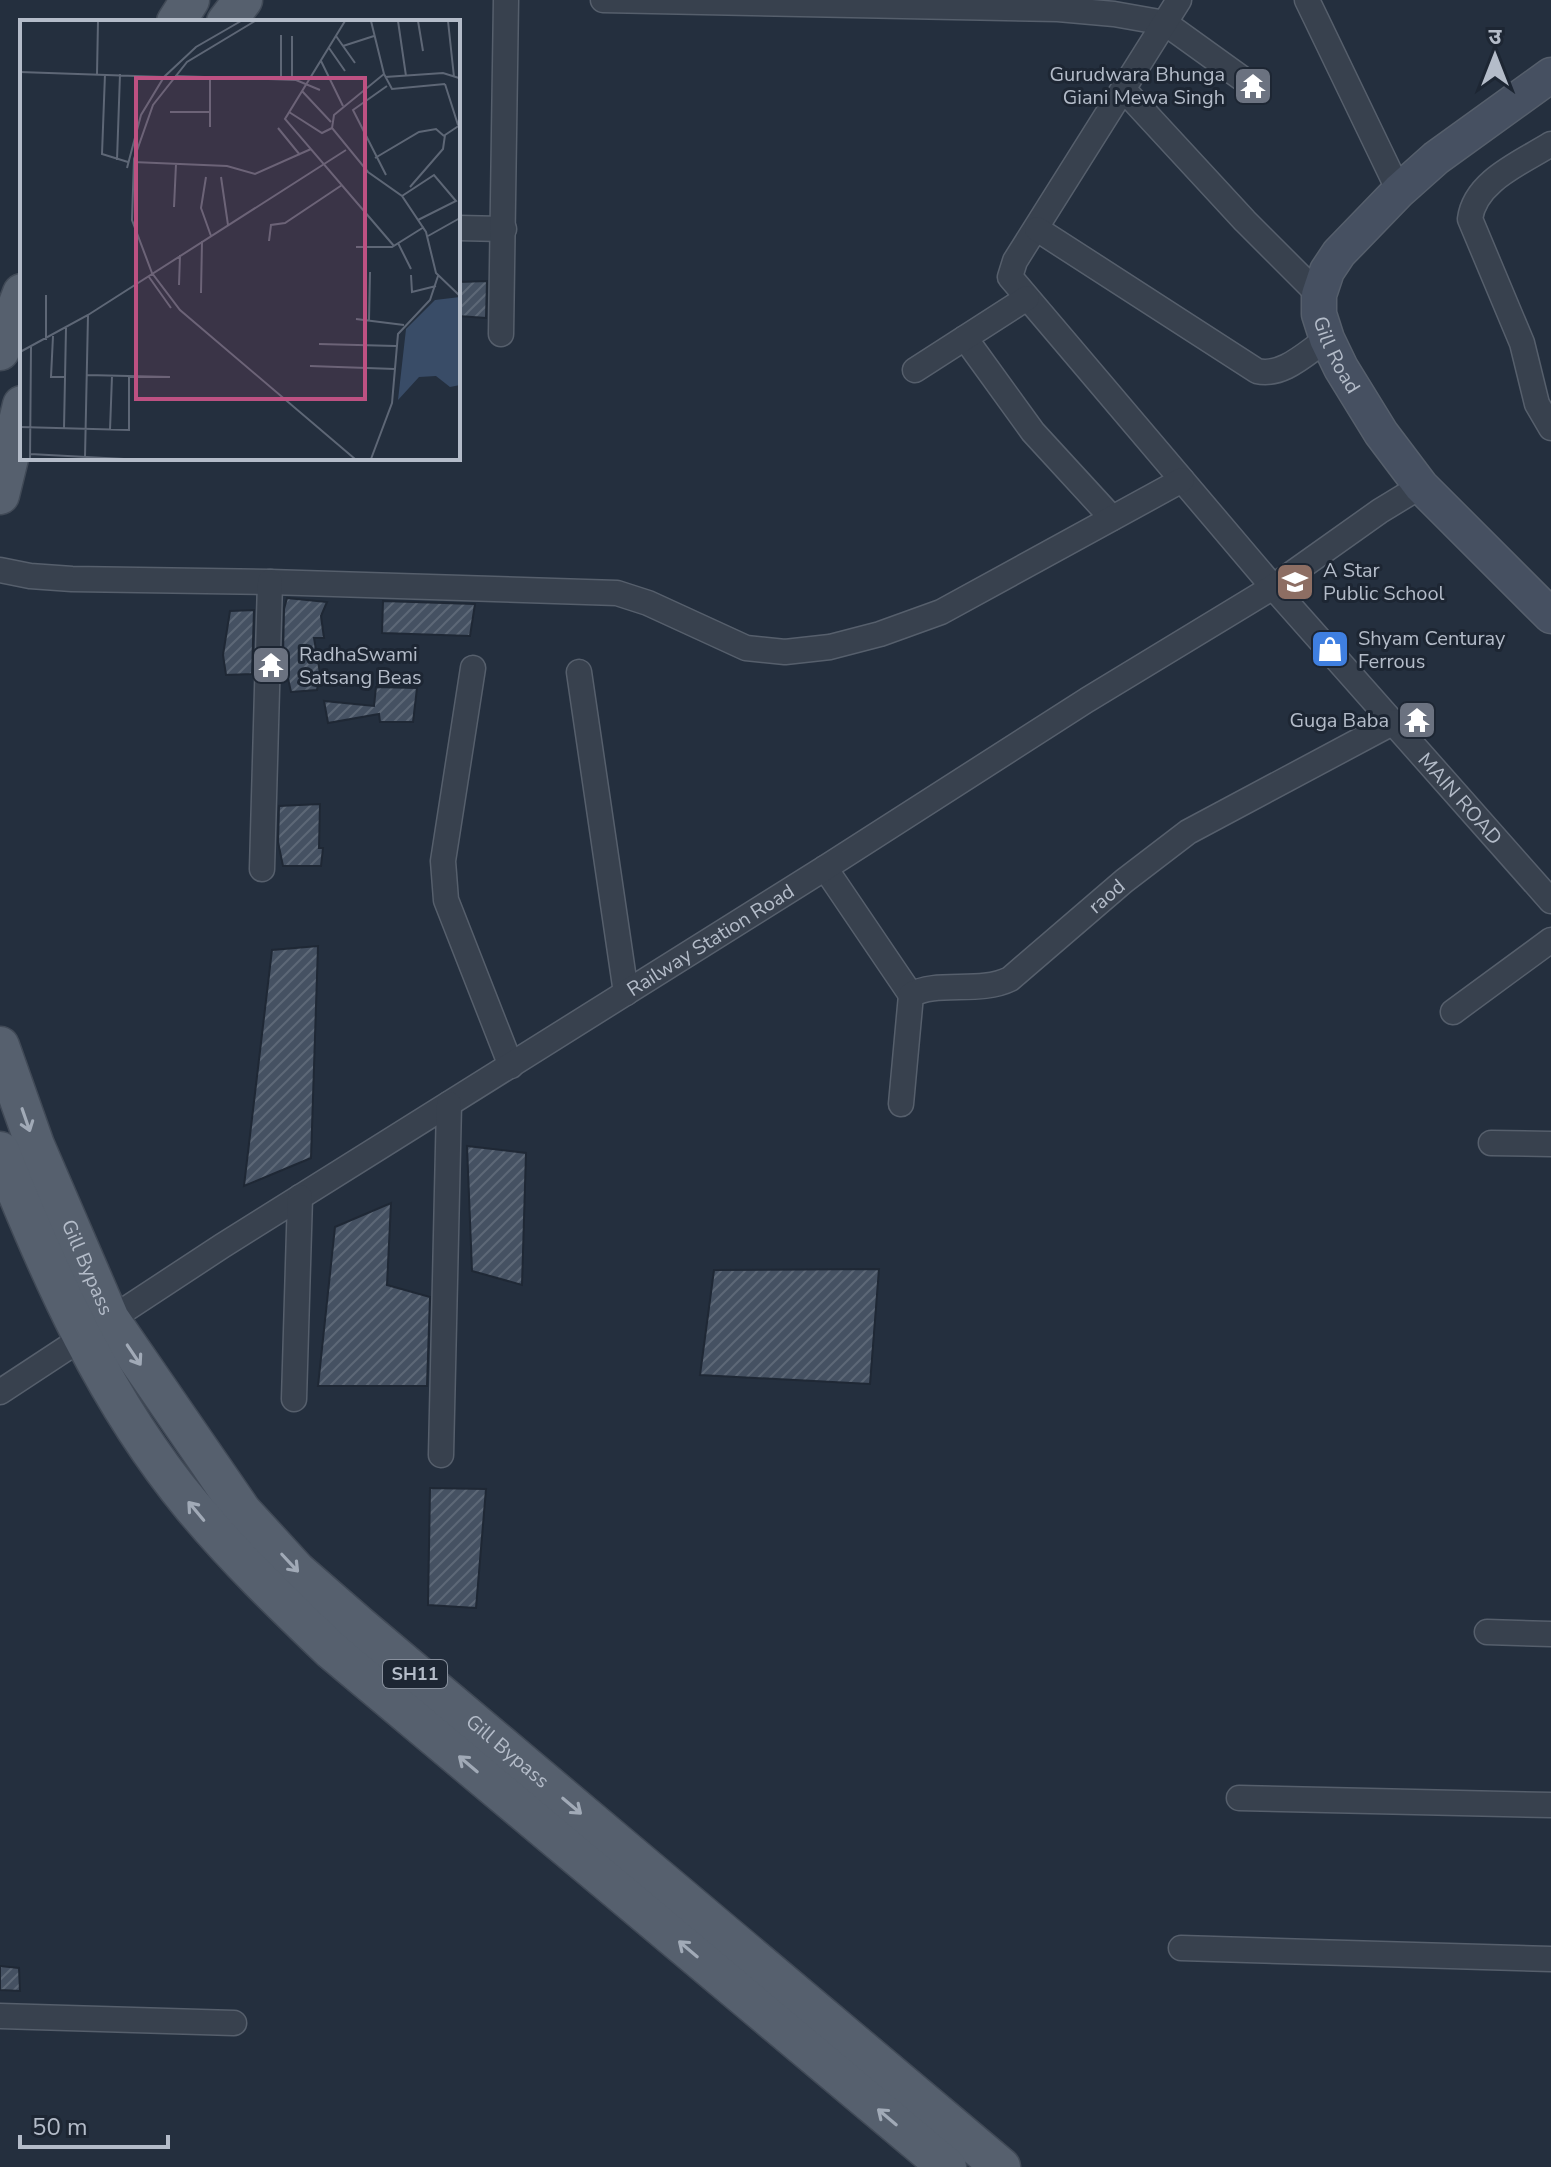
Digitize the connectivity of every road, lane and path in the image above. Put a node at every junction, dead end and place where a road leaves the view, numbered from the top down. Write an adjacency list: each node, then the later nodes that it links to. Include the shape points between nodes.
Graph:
1 (190, 0): 9 (main road)
2 (243, 0): 10 (main road)
3 (506, 0): 18 (street)
4 (603, 0): 7 (street)
5 (1179, 0): 11 (street)
6 (1307, 0): 16 (street)
7 (982, 4): 8 (street)
8 (1058, 4): 11 (street)
9 (177, 20)
10 (228, 20)
11 (1165, 23): 13 (street); 14 (street)
12 (1551, 75): 16 (street, Gill Road)
13 (1247, 82)
14 (1124, 90): 19 (street); 20 (street)
15 (1551, 144): 29 (street, via 1481,190 1470,219 1522,343 1537,404)
16 (1399, 191): 20 (street, Gill Road, via 1339,253)
17 (460, 228): 18 (street)
18 (504, 229): 23 (street)
19 (1037, 229): 22 (street, MAIN ROAD, via 1011,270 1010,277); 25 (street, via 1257,371 1274,373)
20 (1319, 295): 25 (street, Gill Road)
21 (20, 298): 26 (main road)
22 (1027, 298): 24 (street); 30 (street, MAIN ROAD)
23 (501, 334)
24 (965, 338): 27 (street); 33 (street, via 1033,432)
25 (1327, 339): 31 (street, Gill Road, via 1381,433)
26 (0, 351)
27 (915, 370)
28 (20, 413): 32 (main road)
29 (1551, 428)
30 (1182, 480): 33 (street); 36 (street, MAIN ROAD)
31 (1421, 486): 36 (street, Railway Station Road); 37 (street, Gill Road)
32 (0, 495)
33 (1112, 518): 35 (street, via 941,612 880,634 805,651 746,648 617,593)
34 (0, 570): 35 (street, via 72,579)
35 (270, 582): 42 (street)
36 (1273, 587): 40 (street, MAIN ROAD); 41 (street, Railway Station Road)
37 (1551, 616)
38 (473, 668): 49 (street, via 443,882)
39 (579, 672): 45 (street)
40 (1394, 722): 43 (street, MAIN ROAD); 46 (street, raod, via 1188,832 1010,979)
41 (825, 868): 45 (street, Railway Station Road); 46 (street)
42 (262, 869)
43 (1551, 901)
44 (1551, 940): 47 (street)
45 (626, 993): 49 (street, Railway Station Road)
46 (911, 995): 51 (street)
47 (1453, 1012)
48 (0, 1046): 56 (main road, Gill Bypass / SH11, one-way to 56)
49 (511, 1066): 50 (street, Railway Station Road)
50 (449, 1104): 55 (street, Railway Station Road); 59 (street)
51 (901, 1104)
52 (1491, 1143): 53 (street)
53 (1551, 1144)
54 (0, 1151): 56 (main road, Gill Bypass / SH11, via 33,1235)
55 (300, 1197): 56 (street, Railway Station Road); 58 (street)
56 (97, 1328): 57 (street, Railway Station Road); 68 (main road, Gill Bypass / SH11, one-way to 56, via 331,1650 253,1575 191,1505 131,1421); 69 (main road, Gill Bypass / SH11, one-way to 69, via 242,1511 297,1571)
57 (0, 1392)
58 (294, 1399)
59 (441, 1455)
60 (1487, 1632): 61 (street)
61 (1551, 1634)
62 (1239, 1798): 63 (street)
63 (1551, 1805)
64 (1181, 1948): 65 (street)
65 (1551, 1959)
66 (0, 2016): 67 (street)
67 (234, 2023)
68 (947, 2167)
69 (1001, 2167)

